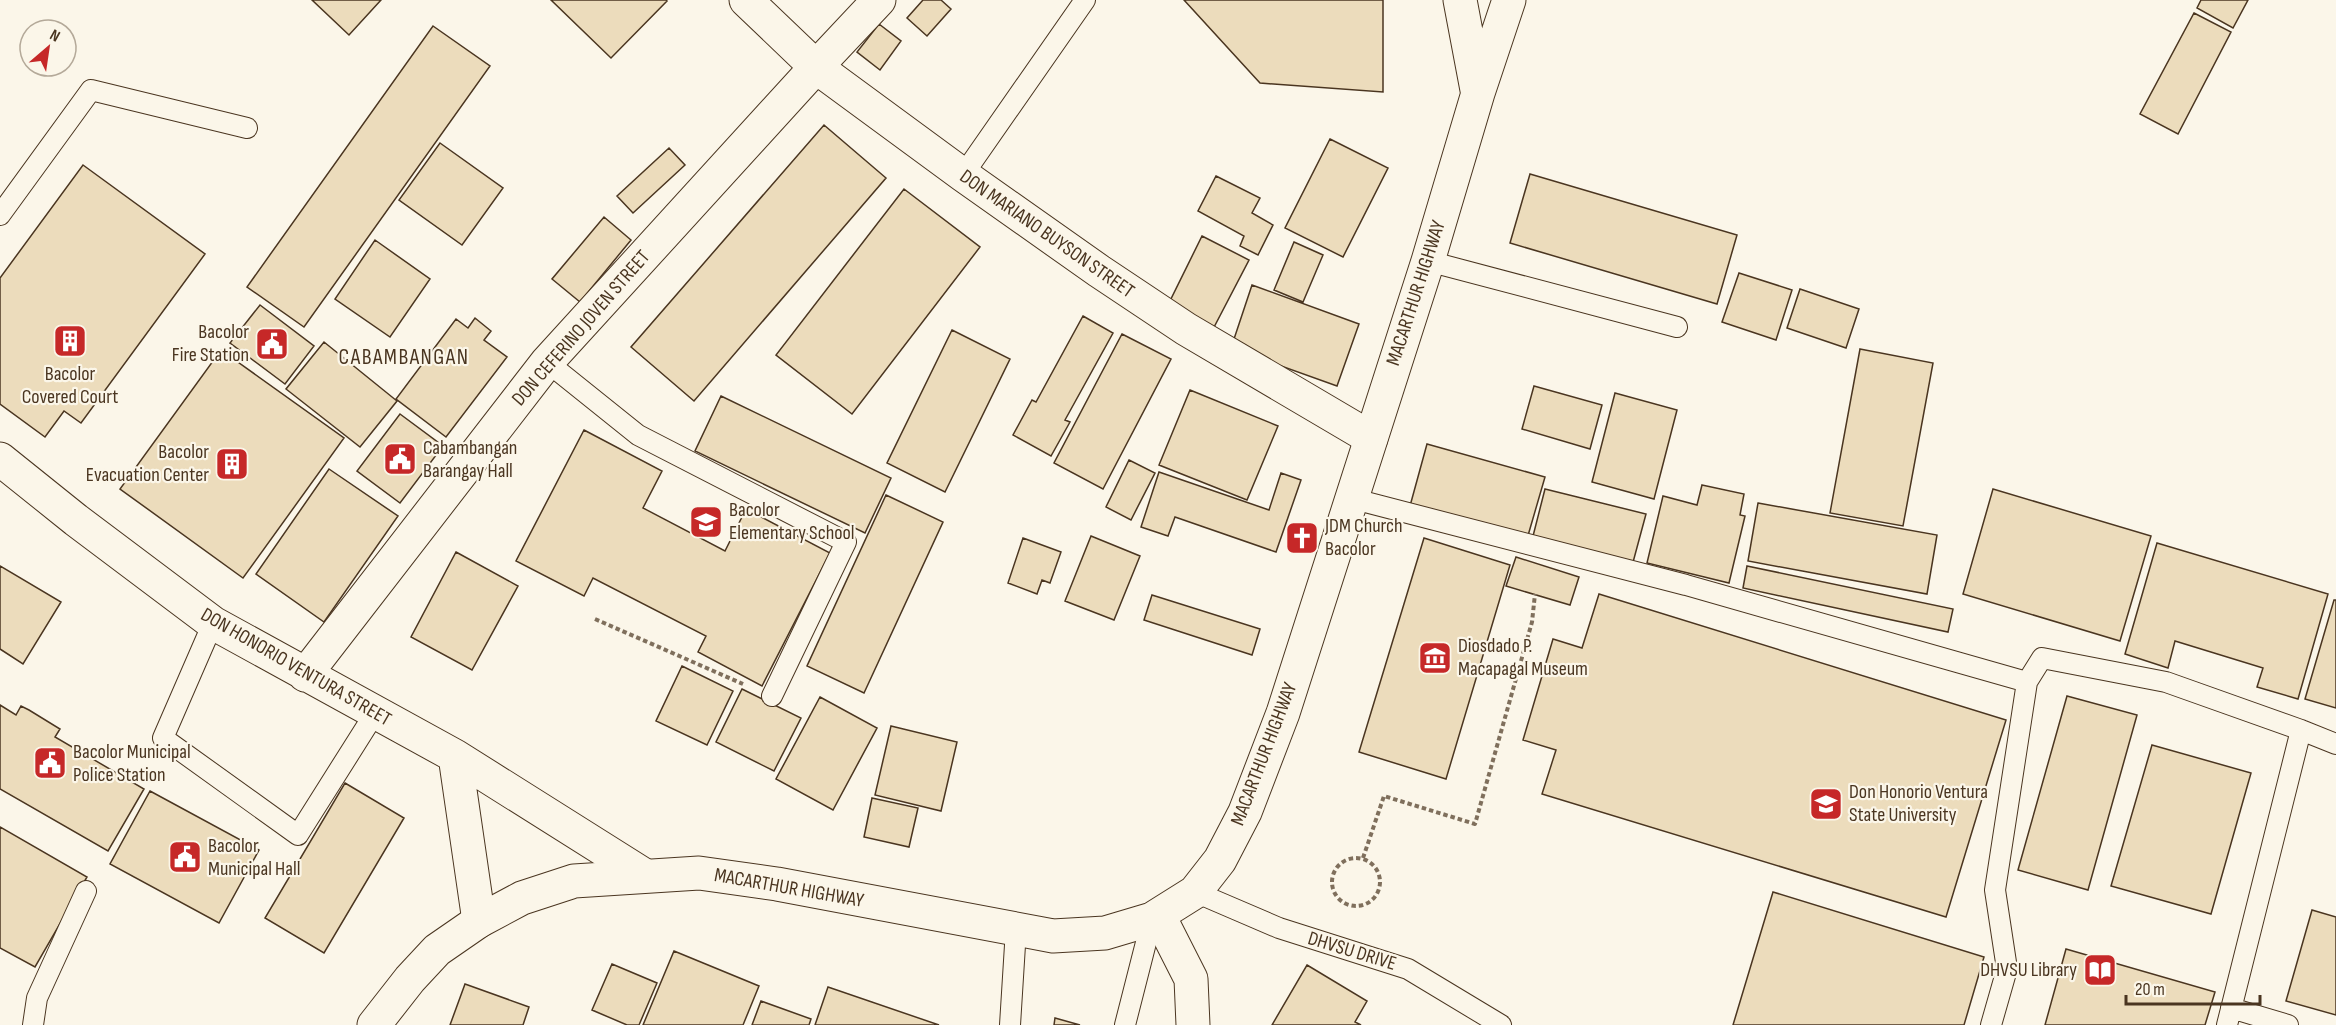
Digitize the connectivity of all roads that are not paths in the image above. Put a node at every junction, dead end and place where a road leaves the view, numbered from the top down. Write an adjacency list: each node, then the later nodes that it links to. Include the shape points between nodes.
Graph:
1 (746, 0): 6 (street, DON MARIANO BUYSON STREET)
2 (879, 0): 6 (street, DON CEFERINO JOVEN STREET)
3 (1084, 0): 9 (lane)
4 (1460, 0): 7 (street)
5 (1509, 0): 7 (street, MACARTHUR HIGHWAY)
6 (816, 67): 9 (street, DON MARIANO BUYSON STREET); 13 (street, DON CEFERINO JOVEN STREET)
7 (1478, 93): 11 (street, MACARTHUR HIGHWAY)
8 (247, 128): 10 (lane, via 91,90)
9 (963, 175): 14 (street, DON MARIANO BUYSON STREET, via 1186,329)
10 (0, 215)
11 (1428, 261): 12 (lane); 14 (street, MACARTHUR HIGHWAY)
12 (1677, 327)
13 (547, 362): 18 (street, DON CEFERINO JOVEN STREET); 20 (lane, via 638,435 846,542)
14 (1371, 438): 16 (street, MACARTHUR HIGHWAY)
15 (0, 459): 17 (street, DON HONORIO VENTURA STREET)
16 (1350, 498): 19 (lane, via 1686,585); 27 (street, MACARTHUR HIGHWAY, via 1282,712 1245,812 1220,860)
17 (213, 623): 18 (street, DON HONORIO VENTURA STREET); 21 (lane, via 163,738 298,836)
18 (305, 675): 21 (street, DON HONORIO VENTURA STREET)
19 (2027, 682): 22 (lane, via 2042,657 2166,682); 38 (lane, via 1995,890 2007,969)
20 (772, 696)
21 (375, 713): 24 (street, DON HONORIO VENTURA STREET)
22 (2301, 730): 23 (lane); 31 (lane)
23 (2336, 744)
24 (454, 756): 25 (street, DON HONORIO VENTURA STREET); 29 (street)
25 (645, 875): 29 (street, MACARTHUR HIGHWAY, via 574,881 522,898); 30 (street, MACARTHUR HIGHWAY, via 699,873)
26 (86, 891): 32 (lane, via 37,998)
27 (1195, 892): 28 (street, MACARTHUR HIGHWAY); 37 (lane, DHVSU DRIVE, via 1279,928 1408,969)
28 (1155, 918): 30 (street, MACARTHUR HIGHWAY, via 1105,933 1053,936); 35 (lane); 36 (street, via 1191,979)
29 (479, 921): 33 (street, MACARTHUR HIGHWAY, via 437,950)
30 (1016, 929): 34 (lane)
31 (2229, 1016): 39 (lane)
32 (33, 1025)
33 (374, 1025)
34 (1010, 1025)
35 (1125, 1025)
36 (1193, 1025)
37 (1501, 1025)
38 (1990, 1025)
39 (2288, 1025)

